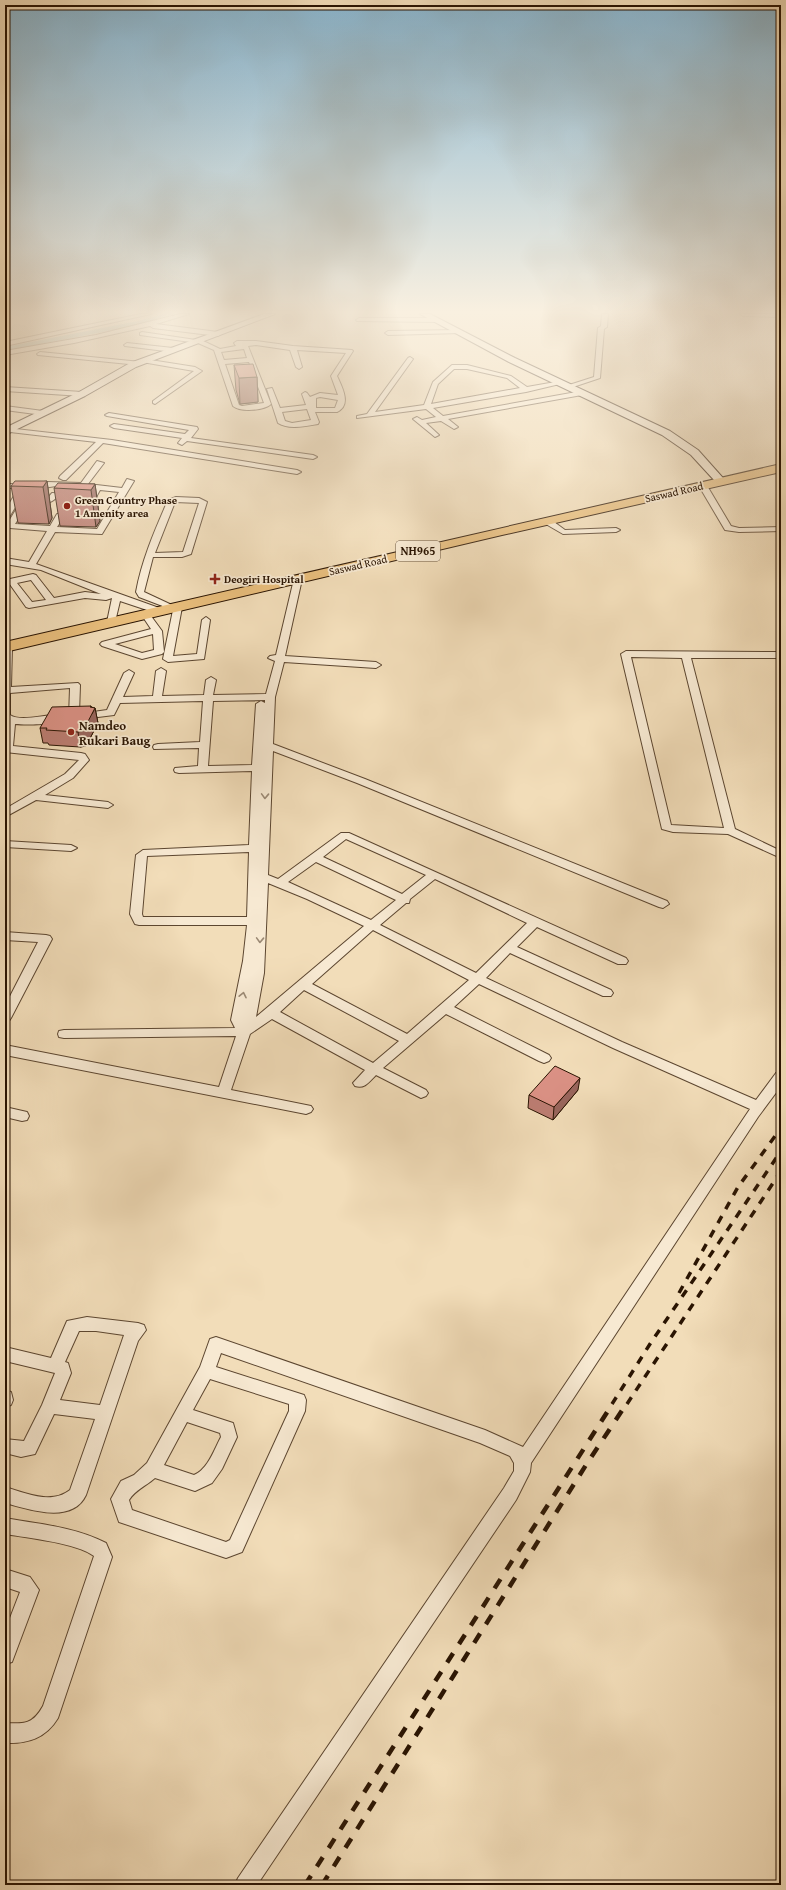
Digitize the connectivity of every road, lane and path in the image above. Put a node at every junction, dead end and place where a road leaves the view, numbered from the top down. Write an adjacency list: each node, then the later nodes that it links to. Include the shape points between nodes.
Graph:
1 (65, 402): 20 (street)
2 (236, 402): 3 (street, via 239,407 263,406 268,404)
3 (267, 402)
4 (275, 402): 18 (street)
5 (308, 402): 17 (street)
6 (312, 402): 17 (street)
7 (340, 402): 17 (street, via 337,410)
8 (379, 402): 22 (street)
9 (428, 402): 15 (street)
10 (453, 402): 15 (street)
11 (502, 402): 14 (street)
12 (521, 402): 14 (street)
13 (602, 402): 38 (street, via 653,426 688,447 705,460)
14 (507, 406): 24 (street)
15 (427, 407): 19 (street); 24 (street)
16 (5, 408): 20 (street)
17 (311, 409): 18 (street); 18 (street, via 315,422 292,425 282,424)
18 (278, 410)
19 (408, 410): 22 (street); 25 (street)
20 (42, 413): 28 (street)
21 (109, 415): 30 (street, via 193,428)
22 (370, 415): 23 (street)
23 (359, 417)
24 (443, 417): 25 (street); 27 (street)
25 (421, 422): 29 (street)
26 (114, 426): 30 (street)
27 (454, 426)
28 (7, 428): 31 (street)
29 (435, 435)
30 (188, 436): 32 (street); 33 (street)
31 (101, 441): 32 (street); 37 (street)
32 (177, 449): 35 (street)
33 (313, 454)
34 (100, 463): 41 (street)
35 (297, 468)
36 (781, 468): 42 (highway, Saswad Road / NH965)
37 (63, 478)
38 (718, 478)
39 (130, 481): 45 (street)
40 (5, 486): 43 (street)
41 (82, 486): 43 (street, via 40,484); 44 (street)
42 (703, 486): 52 (highway, Saswad Road / NH965); 54 (street, via 728,528)
43 (34, 487): 48 (street)
44 (98, 488): 45 (street); 47 (street)
45 (124, 490): 53 (street, via 104,518 99,532)
46 (21, 491): 51 (street)
47 (85, 496): 48 (street, via 55,495 49,501); 49 (street)
48 (25, 500): 53 (street, via 22,514 10,526)
49 (83, 514)
50 (60, 516): 53 (street)
51 (5, 517)
52 (547, 521): 55 (street, via 563,532); 59 (highway, Saswad Road / NH965)
53 (52, 529): 58 (street)
54 (781, 529)
55 (616, 530)
56 (149, 555): 56 (street, via 172,500 176,498 203,502 187,554); 62 (street, via 140,592)
57 (5, 561): 58 (street)
58 (32, 564): 60 (street)
59 (295, 580): 62 (highway, Saswad Road / NH965); 69 (street)
60 (116, 596): 61 (street, via 85,595); 62 (street); 64 (street)
61 (52, 601)
62 (164, 610): 63 (street, via 168,659 201,657); 64 (highway, Saswad Road / NH965); 65 (street)
63 (206, 620)
64 (111, 622): 66 (highway, Saswad Road / NH965)
65 (156, 630): 65 (street, via 158,653 142,656 105,644)
66 (6, 647): 74 (street)
67 (686, 655): 68 (street); 91 (street); 91 (street, via 626,654 665,824 669,829)
68 (781, 655)
69 (277, 658): 70 (street); 75 (street)
70 (376, 665)
71 (162, 671): 78 (street)
72 (129, 673): 79 (street, via 111,713)
73 (211, 680): 76 (street)
74 (6, 690): 79 (street, via 75,685); 80 (street, via 6,716)
75 (266, 697): 76 (street); 81 (street)
76 (208, 698): 78 (street); 82 (street)
77 (119, 700): 78 (street)
78 (157, 700)
79 (74, 717): 80 (street)
80 (11, 720): 84 (street)
81 (264, 744): 85 (street); 101 (street)
82 (205, 745): 83 (street); 86 (street)
83 (158, 747)
84 (6, 748): 88 (street, via 84,757 69,776)
85 (262, 768): 86 (street); 94 (street)
86 (203, 769): 87 (street)
87 (179, 770)
88 (35, 796): 89 (street); 90 (street)
89 (108, 805)
90 (5, 814)
91 (730, 831): 95 (street)
92 (5, 844): 93 (street)
93 (71, 848)
94 (258, 848): 98 (street); 102 (street, via 147,852 142,855 136,914 139,921)
95 (781, 855)
96 (315, 857): 97 (street, via 345,835); 99 (street); 100 (street)
97 (434, 874): 100 (street); 103 (street)
98 (258, 876): 99 (street); 102 (street)
99 (280, 883): 104 (street)
100 (405, 900): 104 (street)
101 (663, 904)
102 (257, 921): 114 (street, via 237,1020)
103 (535, 922): 106 (street); 107 (street)
104 (373, 925): 108 (street); 109 (street)
105 (5, 936): 112 (street, via 46,939)
106 (509, 948): 108 (street); 110 (street)
107 (622, 961)
108 (478, 979): 111 (street); 124 (street)
109 (304, 985): 113 (street); 116 (street)
110 (607, 993)
111 (445, 1008): 116 (street); 118 (street)
112 (7, 1011)
113 (272, 1013): 114 (street); 119 (street)
114 (244, 1032): 115 (street); 122 (street)
115 (64, 1034)
116 (408, 1040): 119 (street)
117 (5, 1050): 122 (street)
118 (544, 1058)
119 (374, 1069): 121 (street); 123 (street)
120 (781, 1076): 124 (street)
121 (360, 1083)
122 (224, 1092): 125 (street)
123 (421, 1092)
124 (759, 1107): 135 (street)
125 (306, 1109)
126 (5, 1112): 127 (street)
127 (22, 1116)
128 (5, 1354): 129 (street)
129 (55, 1366): 131 (street, via 62,1368 63,1373); 132 (street, via 73,1326 77,1324 138,1330 131,1337)
130 (206, 1371): 133 (street); 135 (street, via 216,1344 485,1437 516,1451); 136 (street, via 298,1400 297,1411 236,1546 226,1550 125,1516 120,1499 127,1487)
131 (50, 1406): 132 (street); 134 (street, via 29,1449)
132 (105, 1413): 137 (street, via 77,1495 72,1500 48,1506)
133 (183, 1414): 136 (street); 136 (street, via 228,1428 229,1437 216,1464 206,1478 195,1483)
134 (5, 1446)
135 (523, 1461): 142 (street, via 522,1472 510,1494)
136 (152, 1469)
137 (5, 1495)
138 (5, 1526): 141 (street, via 81,1542 100,1549 104,1555 54,1703 45,1722 30,1732)
139 (5, 1578): 140 (street, via 24,1583 30,1590)
140 (5, 1655)
141 (5, 1733)
142 (245, 1885)

